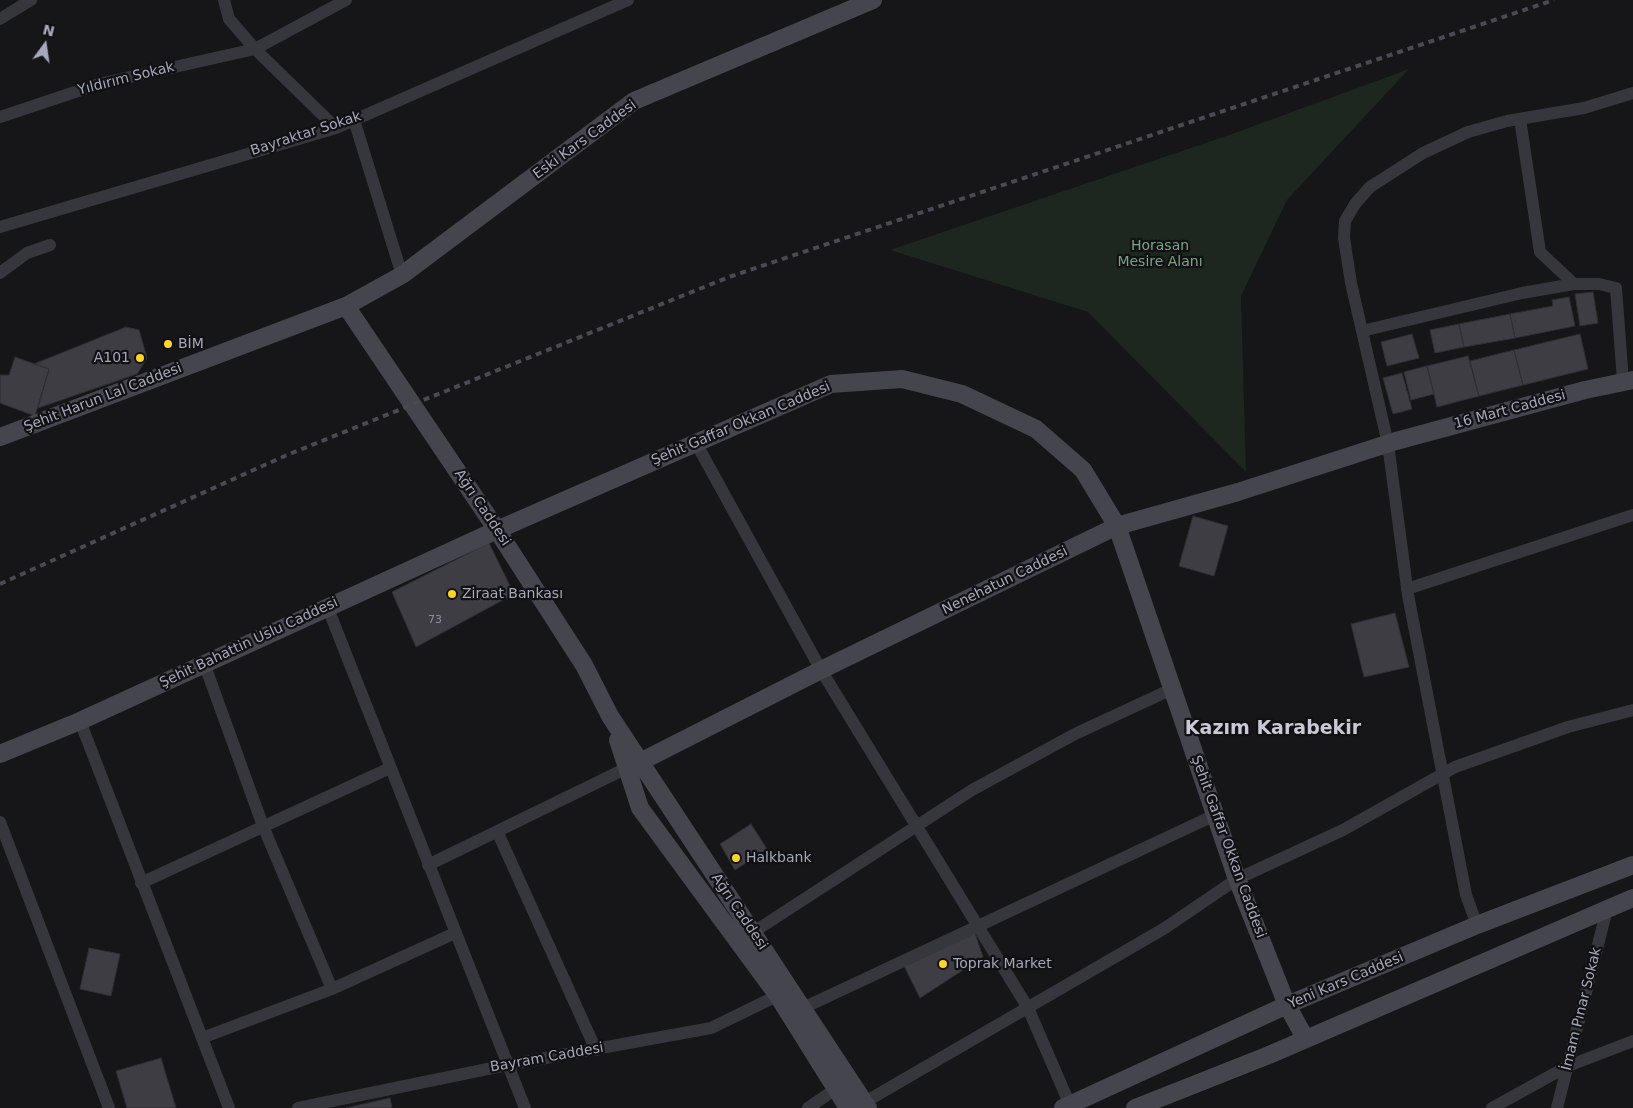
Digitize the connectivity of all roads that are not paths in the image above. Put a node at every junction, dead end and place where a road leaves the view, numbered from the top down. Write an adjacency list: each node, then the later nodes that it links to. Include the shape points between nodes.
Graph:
1 (31, 0): 6 (street)
2 (224, 0): 7 (street, via 229,19)
3 (346, 0): 7 (street, Yıldırım Sokak)
4 (628, 0): 11 (street, Bayraktar Sokak)
5 (873, 0): 16 (street, Eski Kars Caddesi, via 634,101)
6 (0, 19)
7 (255, 49): 9 (street, Yıldırım Sokak, via 99,84); 12 (street)
8 (1633, 93): 10 (street, via 1584,108)
9 (0, 117)
10 (1520, 119): 17 (street, via 1540,252); 19 (street, via 1468,132 1423,153 1370,187 1355,204 1345,221 1344,238)
11 (354, 120): 12 (street, Bayraktar Sokak); 16 (street)
12 (336, 128): 13 (street, Bayraktar Sokak)
13 (0, 227)
14 (50, 245): 15 (street, via 27,253)
15 (0, 273)
16 (402, 275): 18 (street, Eski Kars Caddesi)
17 (1574, 284): 19 (street, via 1487,300); 20 (street, via 1616,288)
18 (346, 306): 21 (street, Şehit Harun Lal Caddesi); 26 (street, Ağrı Caddesi)
19 (1362, 331): 23 (street)
20 (1628, 380): 23 (street, 16 Mart Caddesi)
21 (0, 437)
22 (696, 443): 25 (street, Şehit Gaffar Okkan Caddesi, via 831,384 902,379 962,394 1036,430 1083,470); 26 (street, Şehit Gaffar Okkan Caddesi); 30 (street)
23 (1388, 444): 25 (street, Nenehatun Caddesi, via 1238,492); 27 (street)
24 (1633, 515): 27 (street)
25 (1117, 526): 30 (street, Nenehatun Caddesi); 31 (street, Şehit Gaffar Okkan Caddesi)
26 (497, 530): 28 (street, Şehit Bahattin Uslu Caddesi); 35 (street, Ağrı Caddesi, via 584,665)
27 (1407, 589): 37 (street)
28 (327, 606): 29 (street, Şehit Bahattin Uslu Caddesi); 36 (street)
29 (204, 663): 33 (street, Şehit Bahattin Uslu Caddesi); 41 (street)
30 (821, 670): 35 (street, Nenehatun Caddesi); 40 (street)
31 (1172, 688): 38 (street, Şehit Gaffar Okkan Caddesi); 40 (street, via 1049,748)
32 (1633, 710): 37 (street, via 1568,727)
33 (80, 721): 34 (street, Şehit Bahattin Uslu Caddesi); 46 (street)
34 (0, 754)
35 (634, 765): 42 (street); 51 (street, Ağrı Caddesi); 54 (street, Ağrı Caddesi, via 640,808)
36 (390, 768): 41 (street); 43 (street)
37 (1444, 773): 45 (street, via 1343,830); 49 (street, via 1466,895)
38 (1215, 815): 45 (street, Şehit Gaffar Okkan Caddesi); 50 (street)
39 (0, 822): 67 (street)
40 (916, 825): 50 (street); 51 (street)
41 (263, 826): 46 (street); 53 (street)
42 (497, 831): 43 (street); 61 (street)
43 (428, 865): 52 (street)
44 (1633, 865): 49 (street, Yeni Kars Caddesi)
45 (1237, 879): 55 (street, Şehit Gaffar Okkan Caddesi); 57 (street, via 1165,928)
46 (142, 883): 58 (street)
47 (1633, 898): 48 (street)
48 (1606, 909): 59 (street); 63 (street, İmam Pınar Sokak)
49 (1477, 925): 55 (street, Yeni Kars Caddesi)
50 (978, 926): 56 (street); 57 (street)
51 (752, 932): 54 (street, Ağrı Caddesi)
52 (455, 933): 53 (street); 62 (street)
53 (332, 989): 58 (street)
54 (784, 993): 56 (street, Ağrı Caddesi); 61 (street, Bayram Caddesi, via 711,1028); 64 (street, Ağrı Caddesi)
55 (1287, 1005): 59 (street, Şehit Gaffar Okkan Caddesi); 66 (street, Yeni Kars Caddesi)
56 (802, 1008): 65 (street, Ağrı Caddesi)
57 (1028, 1008): 65 (street); 66 (street)
58 (202, 1038): 68 (street)
59 (1305, 1038): 73 (street)
60 (1633, 1041): 63 (street)
61 (596, 1050): 62 (street, Bayram Caddesi)
62 (507, 1065): 69 (street, Bayram Caddesi); 70 (street)
63 (1568, 1066): 74 (street); 75 (street, İmam Pınar Sokak)
64 (837, 1088): 71 (street); 72 (street, Ağrı Caddesi)
65 (867, 1105)
66 (1067, 1106)
67 (109, 1108)
68 (229, 1108)
69 (298, 1108)
70 (525, 1108)
71 (808, 1108)
72 (848, 1108)
73 (1135, 1108)
74 (1492, 1108)
75 (1557, 1108)

